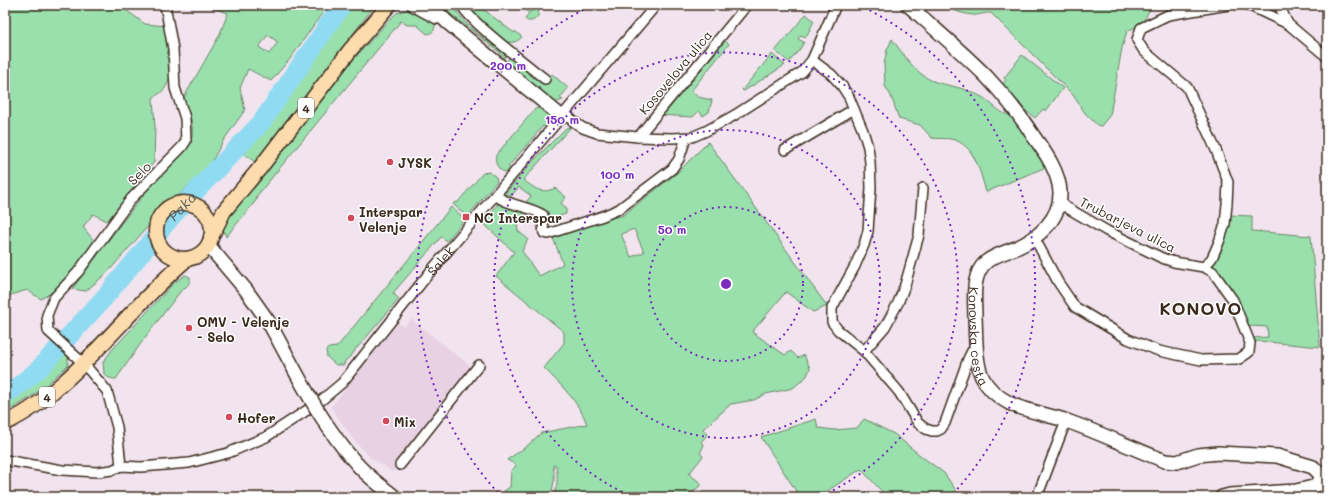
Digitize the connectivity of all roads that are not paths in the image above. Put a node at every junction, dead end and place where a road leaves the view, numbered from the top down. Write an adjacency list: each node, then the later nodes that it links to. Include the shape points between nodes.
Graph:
1 (165, 5): 36 (street, Selo, via 175,88 185,118 186,141 131,199 78,272 54,298 47,315 48,331)
2 (389, 5): 26 (main road, 4, via 351,49)
3 (414, 5): 13 (street)
4 (430, 5): 13 (street)
5 (462, 5): 17 (street, via 472,18)
6 (656, 5): 19 (street, Šalek)
7 (747, 5): 20 (street, Kosovelova ulica)
8 (836, 5): 16 (street)
9 (908, 5): 25 (street, Konovska cesta, via 986,76 1016,110 1052,165 1060,191)
10 (1228, 5): 32 (street, via 1168,15 1141,28 1137,40 1144,51 1187,87 1228,182 1225,224 1212,258)
11 (1248, 5): 14 (street)
12 (1279, 5): 14 (street)
13 (448, 22): 19 (street)
14 (1288, 24): 15 (street)
15 (1327, 57)
16 (812, 60): 18 (street, via 842,86); 21 (street, via 802,72 735,115 706,131)
17 (545, 79)
18 (854, 109): 22 (street); 35 (street, via 868,147 870,162 868,231 855,266 832,308 831,315 832,322 838,330)
19 (564, 115): 20 (street, via 597,134); 24 (street, Šalek)
20 (638, 137): 21 (street)
21 (686, 138): 24 (street, via 679,159 672,169 619,209 548,234 544,233 543,215)
22 (785, 150)
23 (923, 188): 35 (street, via 918,235 903,291 885,327)
24 (496, 196): 42 (street, Šalek, via 430,272 342,383 318,403 266,437 228,453 189,463)
25 (1059, 203): 28 (street, Konovska cesta, via 1050,222); 32 (street, Trubarjeva ulica, via 1107,231 1162,258)
26 (224, 211): 27 (main road, 4); 29 (main road, 4)
27 (209, 220): 29 (main road); 30 (main road, 4, via 204,212 189,204 170,207 158,221 156,230 157,240)
28 (1034, 237): 32 (street, via 1058,282 1075,306 1122,336 1175,356 1201,360 1239,359 1249,352 1250,343 1233,300 1213,272); 34 (street, Konovska cesta, via 994,257 979,271 975,296)
29 (210, 241): 31 (main road, 4, via 202,252); 45 (street, bridge, via 268,321 335,436 357,464)
30 (165, 251): 31 (main road, via 177,258); 33 (main road, 4, via 170,266)
31 (187, 259): 33 (main road, 4)
32 (1204, 267)
33 (162, 282): 36 (main road, 4)
34 (977, 347): 35 (street, via 968,359 945,424 937,431 926,429 918,422 899,392); 38 (street, Konovska cesta, via 982,378 996,395 1010,404)
35 (864, 351)
36 (84, 364): 39 (main road, 4, via 48,396 19,417); 42 (street, via 107,391 117,427)
37 (479, 365): 41 (street)
38 (1066, 421): 43 (street, Konovska cesta, via 1165,461 1177,462 1198,455 1218,453 1277,456 1313,467); 46 (street)
39 (5, 423)
40 (5, 460): 42 (street, via 62,470 97,472)
41 (400, 465)
42 (120, 466)
43 (1326, 476): 44 (street); 47 (street, via 1313,487 1296,491)
44 (1327, 495)
45 (395, 497)
46 (1037, 497)
47 (1222, 497)

